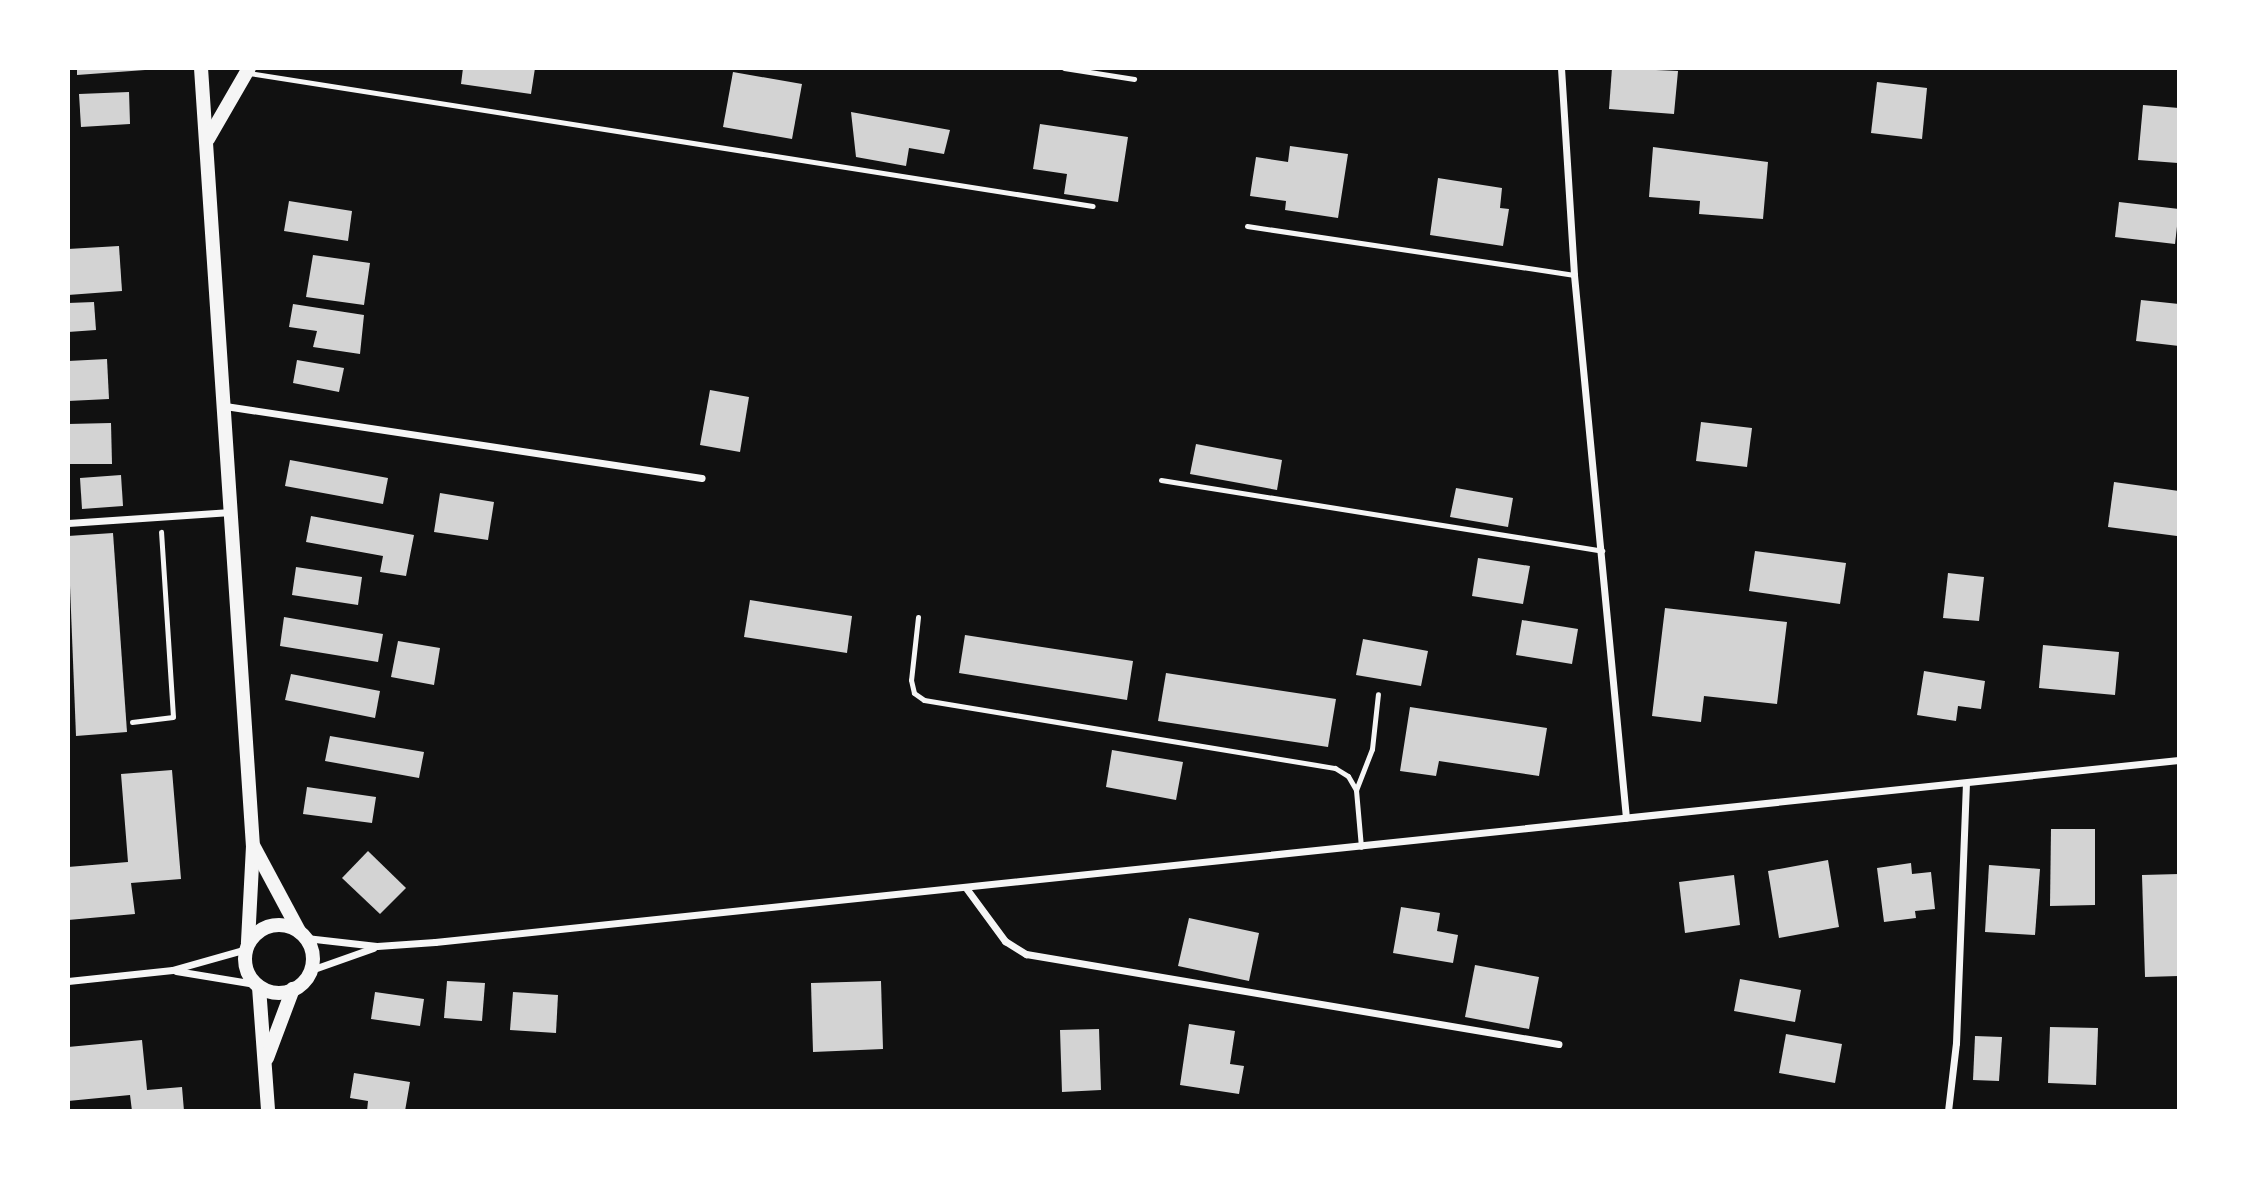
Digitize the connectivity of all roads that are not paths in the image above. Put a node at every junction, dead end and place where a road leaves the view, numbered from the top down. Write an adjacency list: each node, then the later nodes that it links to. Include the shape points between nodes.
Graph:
1 (201, 68): 6 (main road)
2 (1064, 68): 5 (lane)
3 (1561, 68): 9 (street)
4 (248, 71): 6 (main road); 7 (lane)
5 (1134, 79)
6 (208, 139): 10 (main road)
7 (1093, 206)
8 (1247, 226): 9 (lane)
9 (1573, 275): 15 (street)
10 (225, 406): 11 (street); 13 (main road)
11 (702, 478)
12 (1161, 480): 15 (lane)
13 (231, 512): 14 (street); 22 (main road)
14 (68, 523)
15 (1602, 551): 21 (street)
16 (918, 617): 20 (lane, via 911,680 914,693 925,700 1335,768 1348,776)
17 (1378, 694): 20 (lane, via 1372,749)
18 (2179, 760): 19 (street)
19 (1966, 783): 21 (street); 36 (street, via 1956,1043)
20 (1356, 790): 23 (lane)
21 (1626, 818): 23 (street)
22 (253, 846): 25 (main road); 26 (main road)
23 (1361, 847): 24 (street)
24 (966, 888): 27 (street); 33 (street, via 1005,942 1026,954)
25 (302, 934): 26 (main road, via 275,925); 27 (street); 29 (main road, via 313,953)
26 (247, 946): 28 (street); 31 (main road, via 245,966)
27 (377, 946): 29 (street)
28 (172, 970): 30 (street); 31 (street)
29 (311, 970): 32 (main road)
30 (68, 981)
31 (257, 985): 32 (main road, via 272,993); 34 (main road)
32 (293, 989): 34 (main road)
33 (1558, 1044)
34 (265, 1062): 35 (main road)
35 (268, 1111)
36 (1948, 1111)

